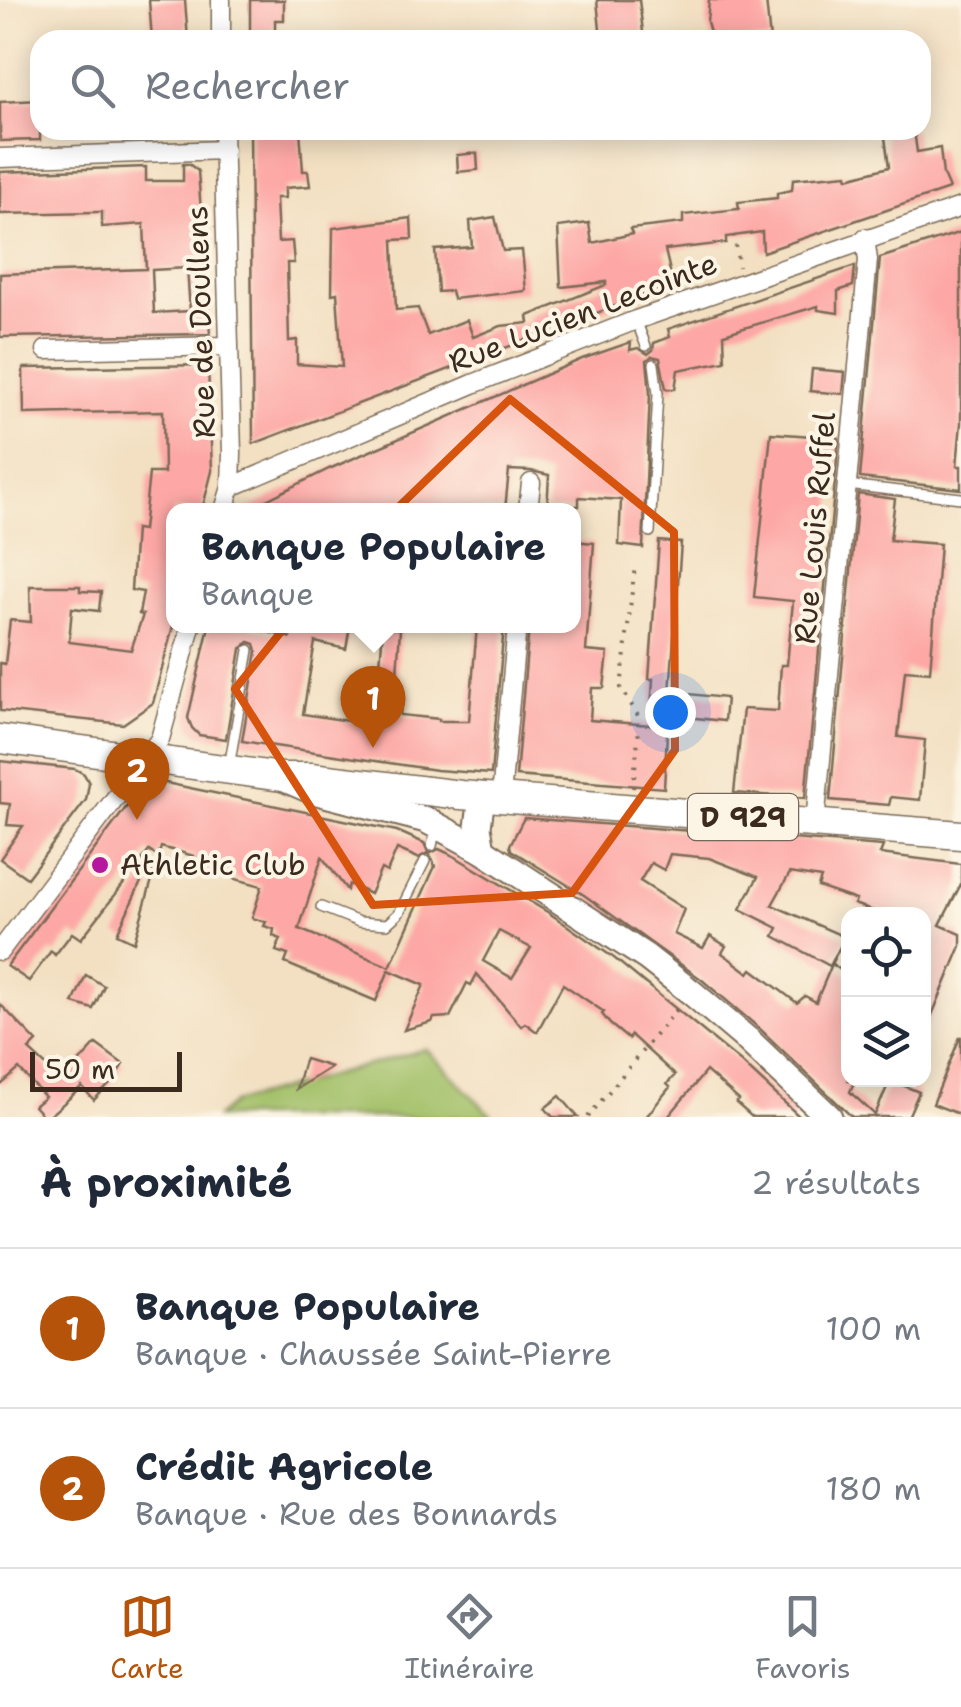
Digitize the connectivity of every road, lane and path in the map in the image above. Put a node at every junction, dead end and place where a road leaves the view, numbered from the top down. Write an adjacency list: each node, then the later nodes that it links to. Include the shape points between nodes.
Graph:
1 (221, 0): 2 (street)
2 (221, 30)
3 (224, 140): 4 (street, Rue de Doullens)
4 (224, 150): 5 (street); 11 (street, Rue de Doullens)
5 (0, 158)
6 (961, 207): 8 (street, Rue Lucien Lecointe)
7 (734, 236): 9 (path)
8 (865, 238): 9 (street, Rue Lucien Lecointe); 16 (street, Rue Louis Ruffel)
9 (744, 282): 10 (street, Rue Lucien Lecointe)
10 (636, 320): 12 (lane); 17 (street, Rue Lucien Lecointe)
11 (228, 346): 13 (street); 17 (street, Rue de Doullens)
12 (646, 346)
13 (46, 350)
14 (654, 364): 21 (lane)
15 (530, 483): 20 (street)
16 (847, 485): 18 (lane); 32 (street, Rue Louis Ruffel)
17 (231, 487): 19 (street, Rue de Doullens)
18 (961, 498)
19 (226, 503)
20 (529, 503)
21 (650, 532)
22 (635, 564): 31 (path, via 622,688 640,719)
23 (189, 633): 27 (street, via 160,738)
24 (516, 633): 30 (street)
25 (249, 650): 28 (lane)
26 (0, 739): 27 (main road, D 929)
27 (147, 758): 28 (main road, D 929); 38 (street)
28 (228, 770): 29 (main road, D 929)
29 (282, 778): 30 (main road, D 929); 33 (street, D 929, via 398,811)
30 (482, 796): 31 (main road, D 929); 33 (street); 35 (street)
31 (631, 808): 32 (main road, D 929)
32 (815, 823): 34 (main road, D 929)
33 (441, 835): 35 (street, D 929)
34 (961, 835)
35 (482, 850): 39 (street)
36 (425, 861): 37 (lane, via 387,924)
37 (320, 908)
38 (0, 952)
39 (691, 992): 40 (path); 41 (street)
40 (588, 1117)
41 (829, 1117)

